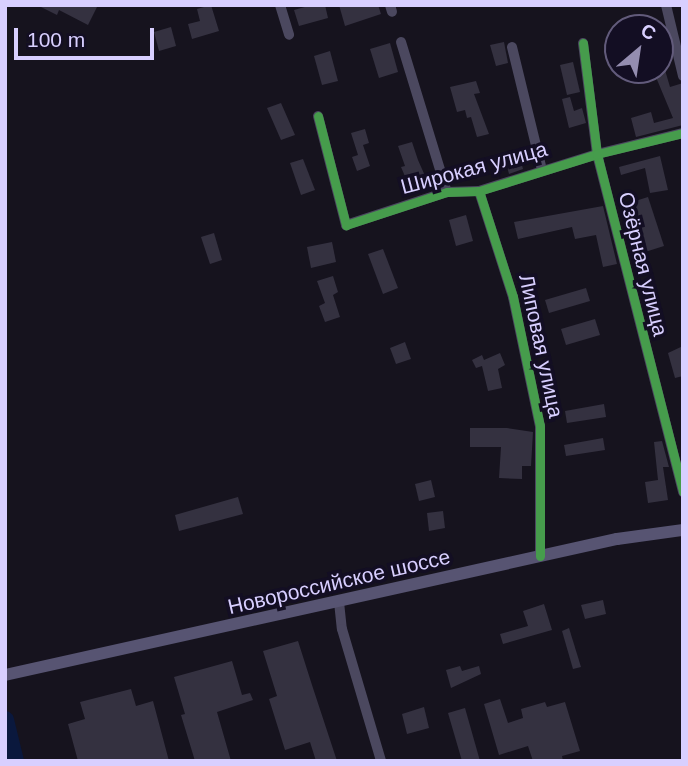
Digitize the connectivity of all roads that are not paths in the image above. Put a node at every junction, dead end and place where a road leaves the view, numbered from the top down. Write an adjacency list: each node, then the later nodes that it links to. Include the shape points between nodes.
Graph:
1 (281, 5): 3 (street)
2 (666, 5): 7 (street)
3 (289, 35)
4 (401, 43): 13 (street)
5 (583, 43): 10 (street, Озёрная улица)
6 (512, 47): 11 (street)
7 (683, 76)
8 (318, 116): 13 (street, Широкая улица, via 346,225)
9 (683, 133): 10 (street, Широкая улица)
10 (597, 154): 11 (street, Широкая улица); 14 (street, Озёрная улица)
11 (542, 170): 12 (street, Широкая улица)
12 (479, 191): 13 (street, Широкая улица); 16 (street, Липовая улица, via 513,297 540,426)
13 (447, 192)
14 (683, 492)
15 (683, 530): 16 (main road, Новороссийское шоссе)
16 (540, 556): 17 (main road, Новороссийское шоссе)
17 (338, 602): 18 (main road, Новороссийское шоссе); 19 (street)
18 (6, 675)
19 (381, 761)

